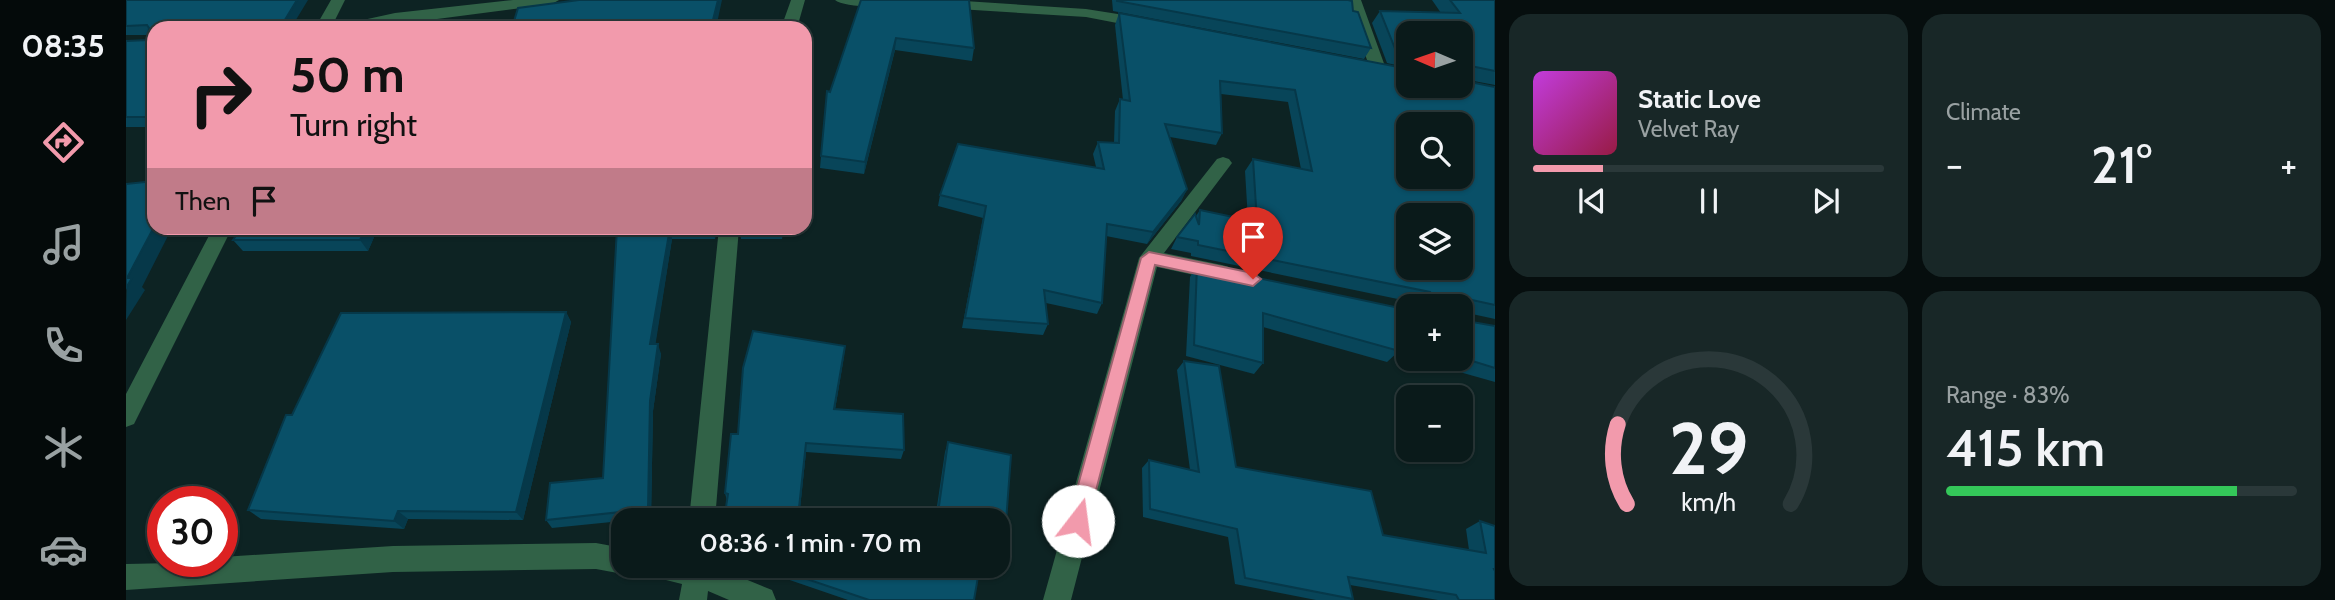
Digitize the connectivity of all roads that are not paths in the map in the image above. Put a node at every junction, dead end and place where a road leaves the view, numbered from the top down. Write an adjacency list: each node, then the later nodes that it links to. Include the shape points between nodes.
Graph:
1 (338, 0): 7 (street)
2 (552, 0): 8 (street)
3 (798, 0): 9 (street)
4 (842, 0): 6 (street)
5 (1354, 0): 11 (street, via 1371,67)
6 (1020, 4): 10 (street)
7 (327, 21)
8 (380, 21)
9 (791, 21)
10 (1164, 27)
11 (1396, 72)
12 (1223, 163): 15 (street)
13 (218, 235): 17 (street)
14 (728, 235): 18 (street)
15 (1149, 258): 16 (street); 25 (street)
16 (1245, 278)
17 (126, 416)
18 (703, 508)
19 (611, 559): 20 (street, via 393,559)
20 (126, 577)
21 (696, 578): 23 (street)
22 (716, 578): 24 (street)
23 (693, 600)
24 (762, 600)
25 (1057, 600)

